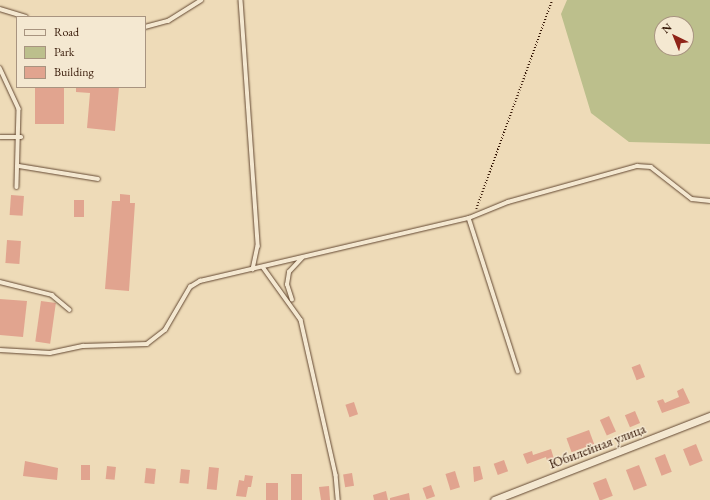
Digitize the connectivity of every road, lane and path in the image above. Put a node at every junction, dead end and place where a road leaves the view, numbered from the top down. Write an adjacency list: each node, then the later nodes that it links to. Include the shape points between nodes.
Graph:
1 (201, 0): 6 (lane, via 168,21)
2 (241, 0): 17 (lane, via 258,246)
3 (552, 0): 14 (path, via 482,203)
4 (0, 8): 5 (lane)
5 (23, 16)
6 (146, 27)
7 (0, 68): 9 (lane, via 19,109)
8 (0, 136): 9 (lane)
9 (21, 137): 10 (lane)
10 (19, 166): 11 (lane); 12 (lane)
11 (98, 179)
12 (17, 187)
13 (710, 201): 14 (lane, via 692,199 651,167 637,166 508,202)
14 (469, 218): 15 (lane); 22 (lane)
15 (303, 257): 16 (lane); 19 (lane, via 290,272 287,285)
16 (263, 267): 17 (lane); 19 (lane)
17 (254, 269): 21 (lane, via 214,277 190,287 165,330 147,344 83,346 50,353)
18 (0, 282): 20 (lane, via 52,295)
19 (293, 303): 24 (lane, via 301,320 315,379)
20 (70, 310)
21 (0, 350)
22 (518, 371)
23 (710, 416): 25 (street, Юбилейная улица)
24 (338, 500)
25 (494, 500)

